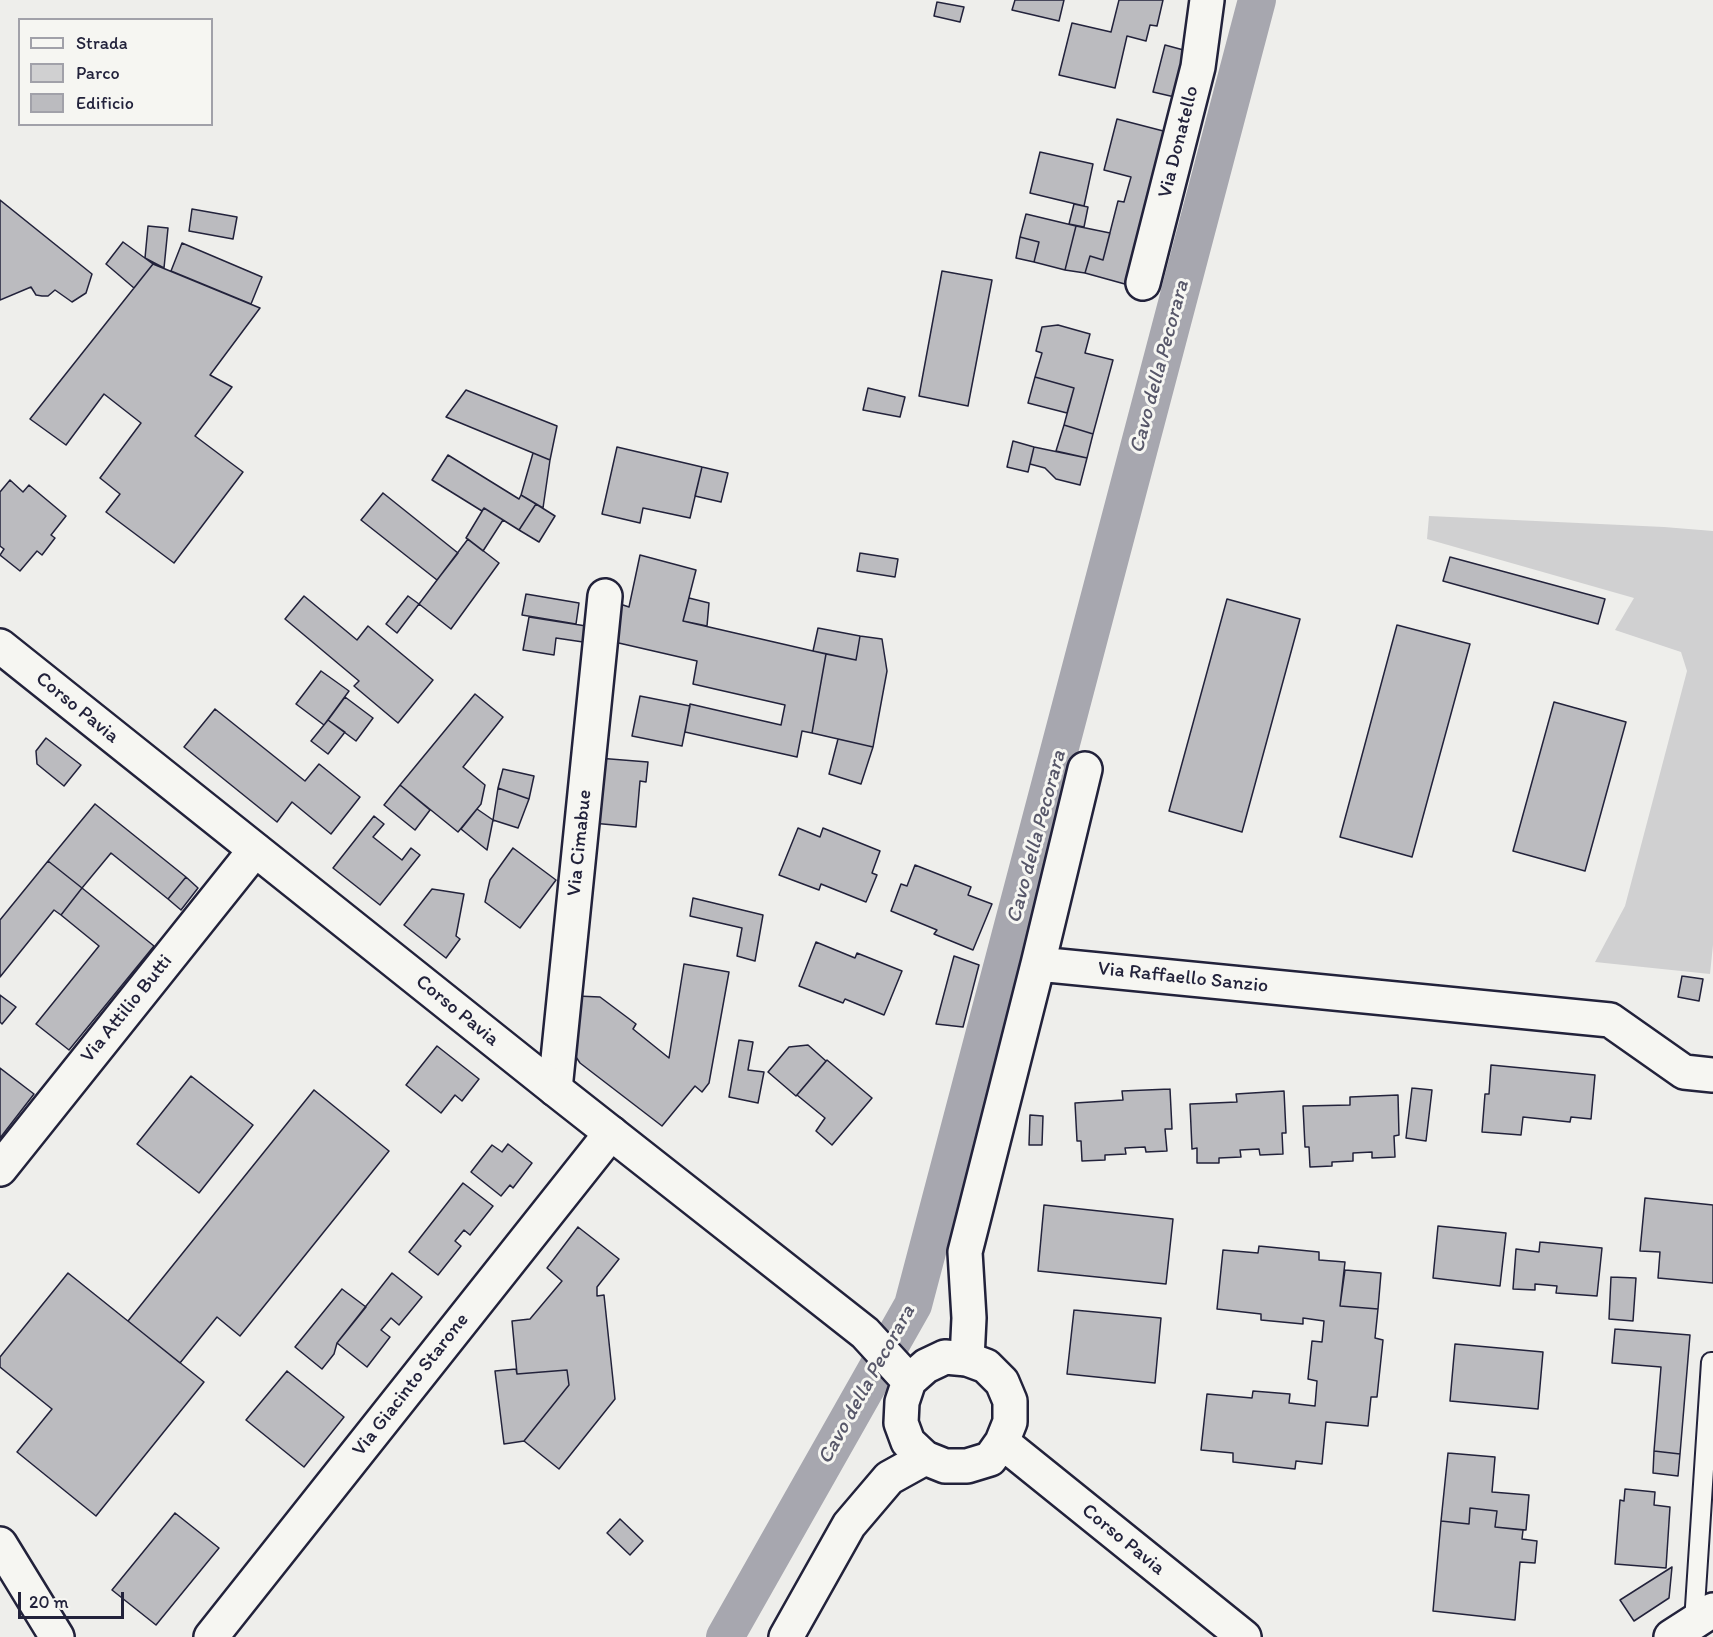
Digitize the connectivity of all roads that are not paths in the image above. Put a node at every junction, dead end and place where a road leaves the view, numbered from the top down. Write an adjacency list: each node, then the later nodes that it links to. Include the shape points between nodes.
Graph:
1 (1208, 0): 2 (street, Via Donatello, via 1198,67)
2 (1143, 283)
3 (605, 596): 9 (street, Via Cimabue)
4 (0, 646): 6 (street, Corso Pavia)
5 (1084, 769): 7 (street)
6 (255, 850): 9 (street, Corso Pavia); 11 (street, Via Attilio Butti)
7 (1038, 964): 8 (street, Via Raffaello Sanzio, via 1610,1020); 12 (street, via 966,1252)
8 (1699, 1074)
9 (555, 1089): 10 (street, Corso Pavia)
10 (611, 1133): 14 (street, Corso Pavia, via 865,1333); 20 (street, Via Giacinto Starone)
11 (0, 1169)
12 (967, 1359): 14 (street, via 945,1358); 15 (street, via 986,1366 1002,1382 1010,1401 1010,1422)
13 (1713, 1362): 18 (lane)
14 (908, 1380): 16 (street, via 901,1423 908,1442)
15 (1002, 1442): 16 (street, via 990,1459 967,1466 945,1466); 22 (street, Corso Pavia)
16 (925, 1458): 21 (street, via 889,1478 849,1525)
17 (0, 1544): 19 (street)
18 (1693, 1623)
19 (57, 1637)
20 (211, 1637)
21 (786, 1637)
22 (1244, 1637)

